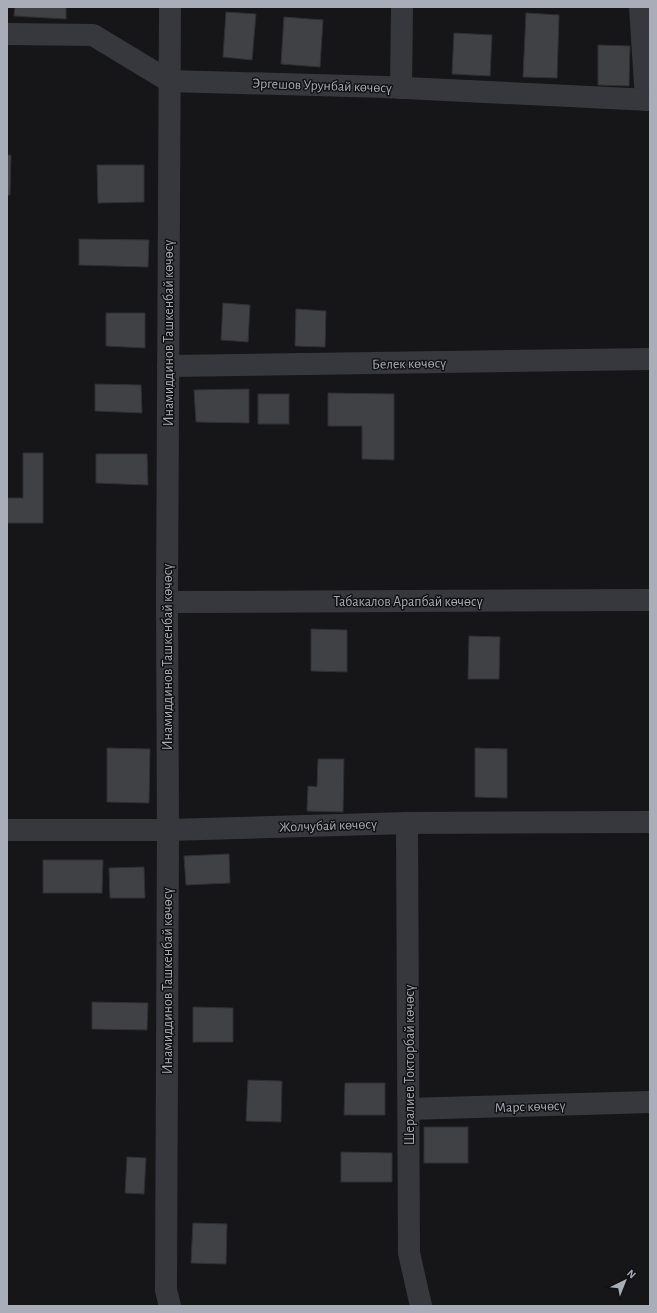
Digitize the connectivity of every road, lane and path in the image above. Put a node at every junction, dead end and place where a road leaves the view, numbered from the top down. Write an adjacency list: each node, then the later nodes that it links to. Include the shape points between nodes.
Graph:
1 (170, 7): 5 (street, Инамиддинов Ташкенбай көчөсү)
2 (402, 7): 6 (street)
3 (640, 7): 7 (street)
4 (7, 34): 5 (street, Эргешов Урунбай көчөсү, via 93,35)
5 (169, 81): 6 (street, Эргешов Урунбай көчөсү); 9 (street, Инамиддинов Ташкенбай көчөсү)
6 (401, 88): 7 (street, Эргешов Урунбай көчөсү)
7 (648, 100)
8 (650, 359): 9 (street, Белек көчөсү)
9 (168, 366): 11 (street, Инамиддинов Ташкенбай көчөсү)
10 (650, 600): 11 (street, Табакалов Арапбай көчөсү)
11 (167, 602): 15 (street, Инамиддинов Ташкенбай көчөсү)
12 (650, 822): 13 (street, Жолчубай көчөсү)
13 (407, 823): 15 (street, Жолчубай көчөсү); 17 (street, Шералиев Токторбай көчөсү)
14 (7, 830): 15 (street, Жолчубай көчөсү)
15 (168, 830): 18 (street, Инамиддинов Ташкенбай көчөсү, via 166,1290)
16 (650, 1102): 17 (street, Марс көчөсү)
17 (409, 1109): 19 (street, Шералиев Токторбай көчөсү, via 409,1253)
18 (170, 1306)
19 (421, 1306)

